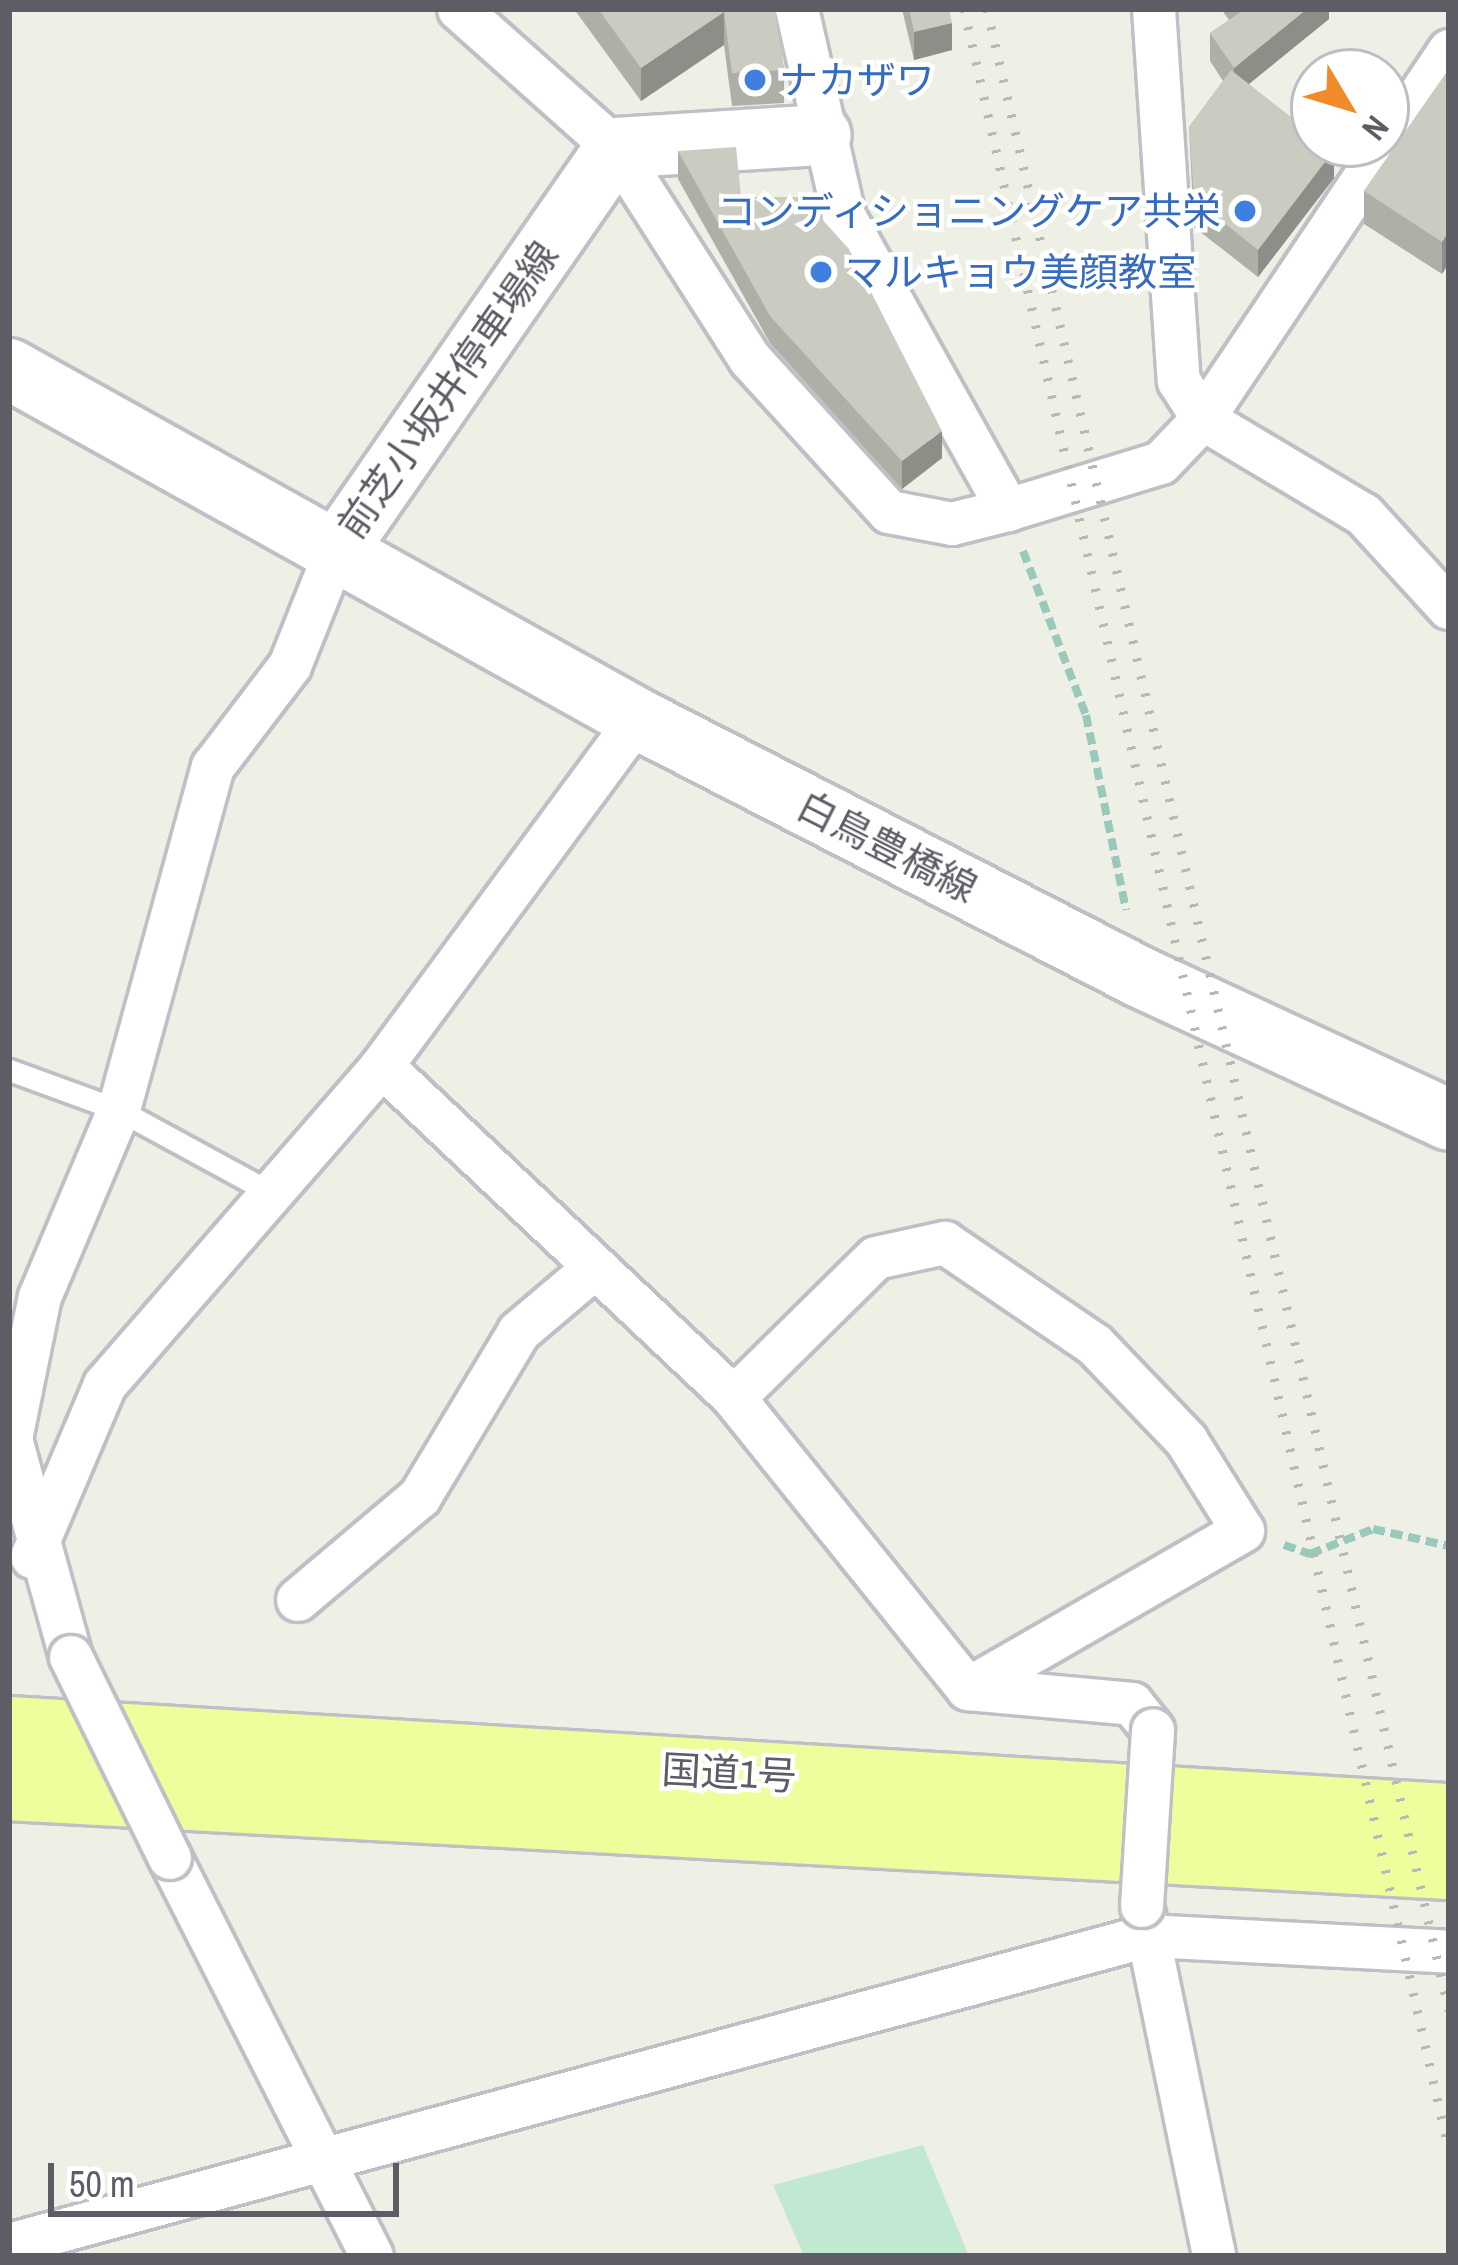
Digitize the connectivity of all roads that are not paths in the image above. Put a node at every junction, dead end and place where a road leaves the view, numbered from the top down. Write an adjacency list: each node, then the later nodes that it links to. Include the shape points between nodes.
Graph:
1 (459, 9): 6 (street)
2 (797, 9): 5 (street)
3 (1154, 9): 8 (street, via 1179,381)
4 (1449, 51): 8 (street)
5 (821, 135): 6 (main road); 9 (street, via 844,216)
6 (615, 148): 9 (street, via 750,359 889,512 952,524); 10 (main road, 前芝小坂井停車場線)
7 (9, 369): 10 (main road, 前芝小坂井停車場線)
8 (1203, 418): 9 (street, via 1161,463); 11 (street, via 1364,515)
9 (1008, 510)
10 (335, 553): 12 (main road, 白鳥豊橋線); 15 (street, via 290,666 214,767)
11 (1449, 608)
12 (638, 719): 13 (street); 16 (main road, 白鳥豊橋線, via 1140,976)
13 (382, 1066): 17 (street); 18 (street, via 487,1156)
14 (9, 1070): 15 (lane)
15 (119, 1110): 17 (lane); 20 (street, via 40,1297 11,1439)
16 (1449, 1120)
17 (271, 1193): 20 (street, via 105,1384)
18 (591, 1271): 19 (street); 21 (street, via 519,1332 420,1497)
19 (734, 1398): 22 (street); 22 (street, via 876,1258 945,1243 1095,1346 1186,1440 1243,1531)
20 (23, 1560): 29 (street, bridge)
21 (298, 1600)
22 (968, 1689): 27 (street, bridge, via 1132,1704 1153,1730)
23 (9, 1730): 25 (highway, 国道1号)
24 (9, 1786): 26 (highway, 国道1号)
25 (1449, 1817)
26 (1449, 1866)
27 (1145, 1921): 28 (street); 29 (street); 32 (street)
28 (1449, 1952)
29 (332, 2161): 30 (street); 31 (street)
30 (9, 2245)
31 (372, 2256)
32 (1214, 2256)

